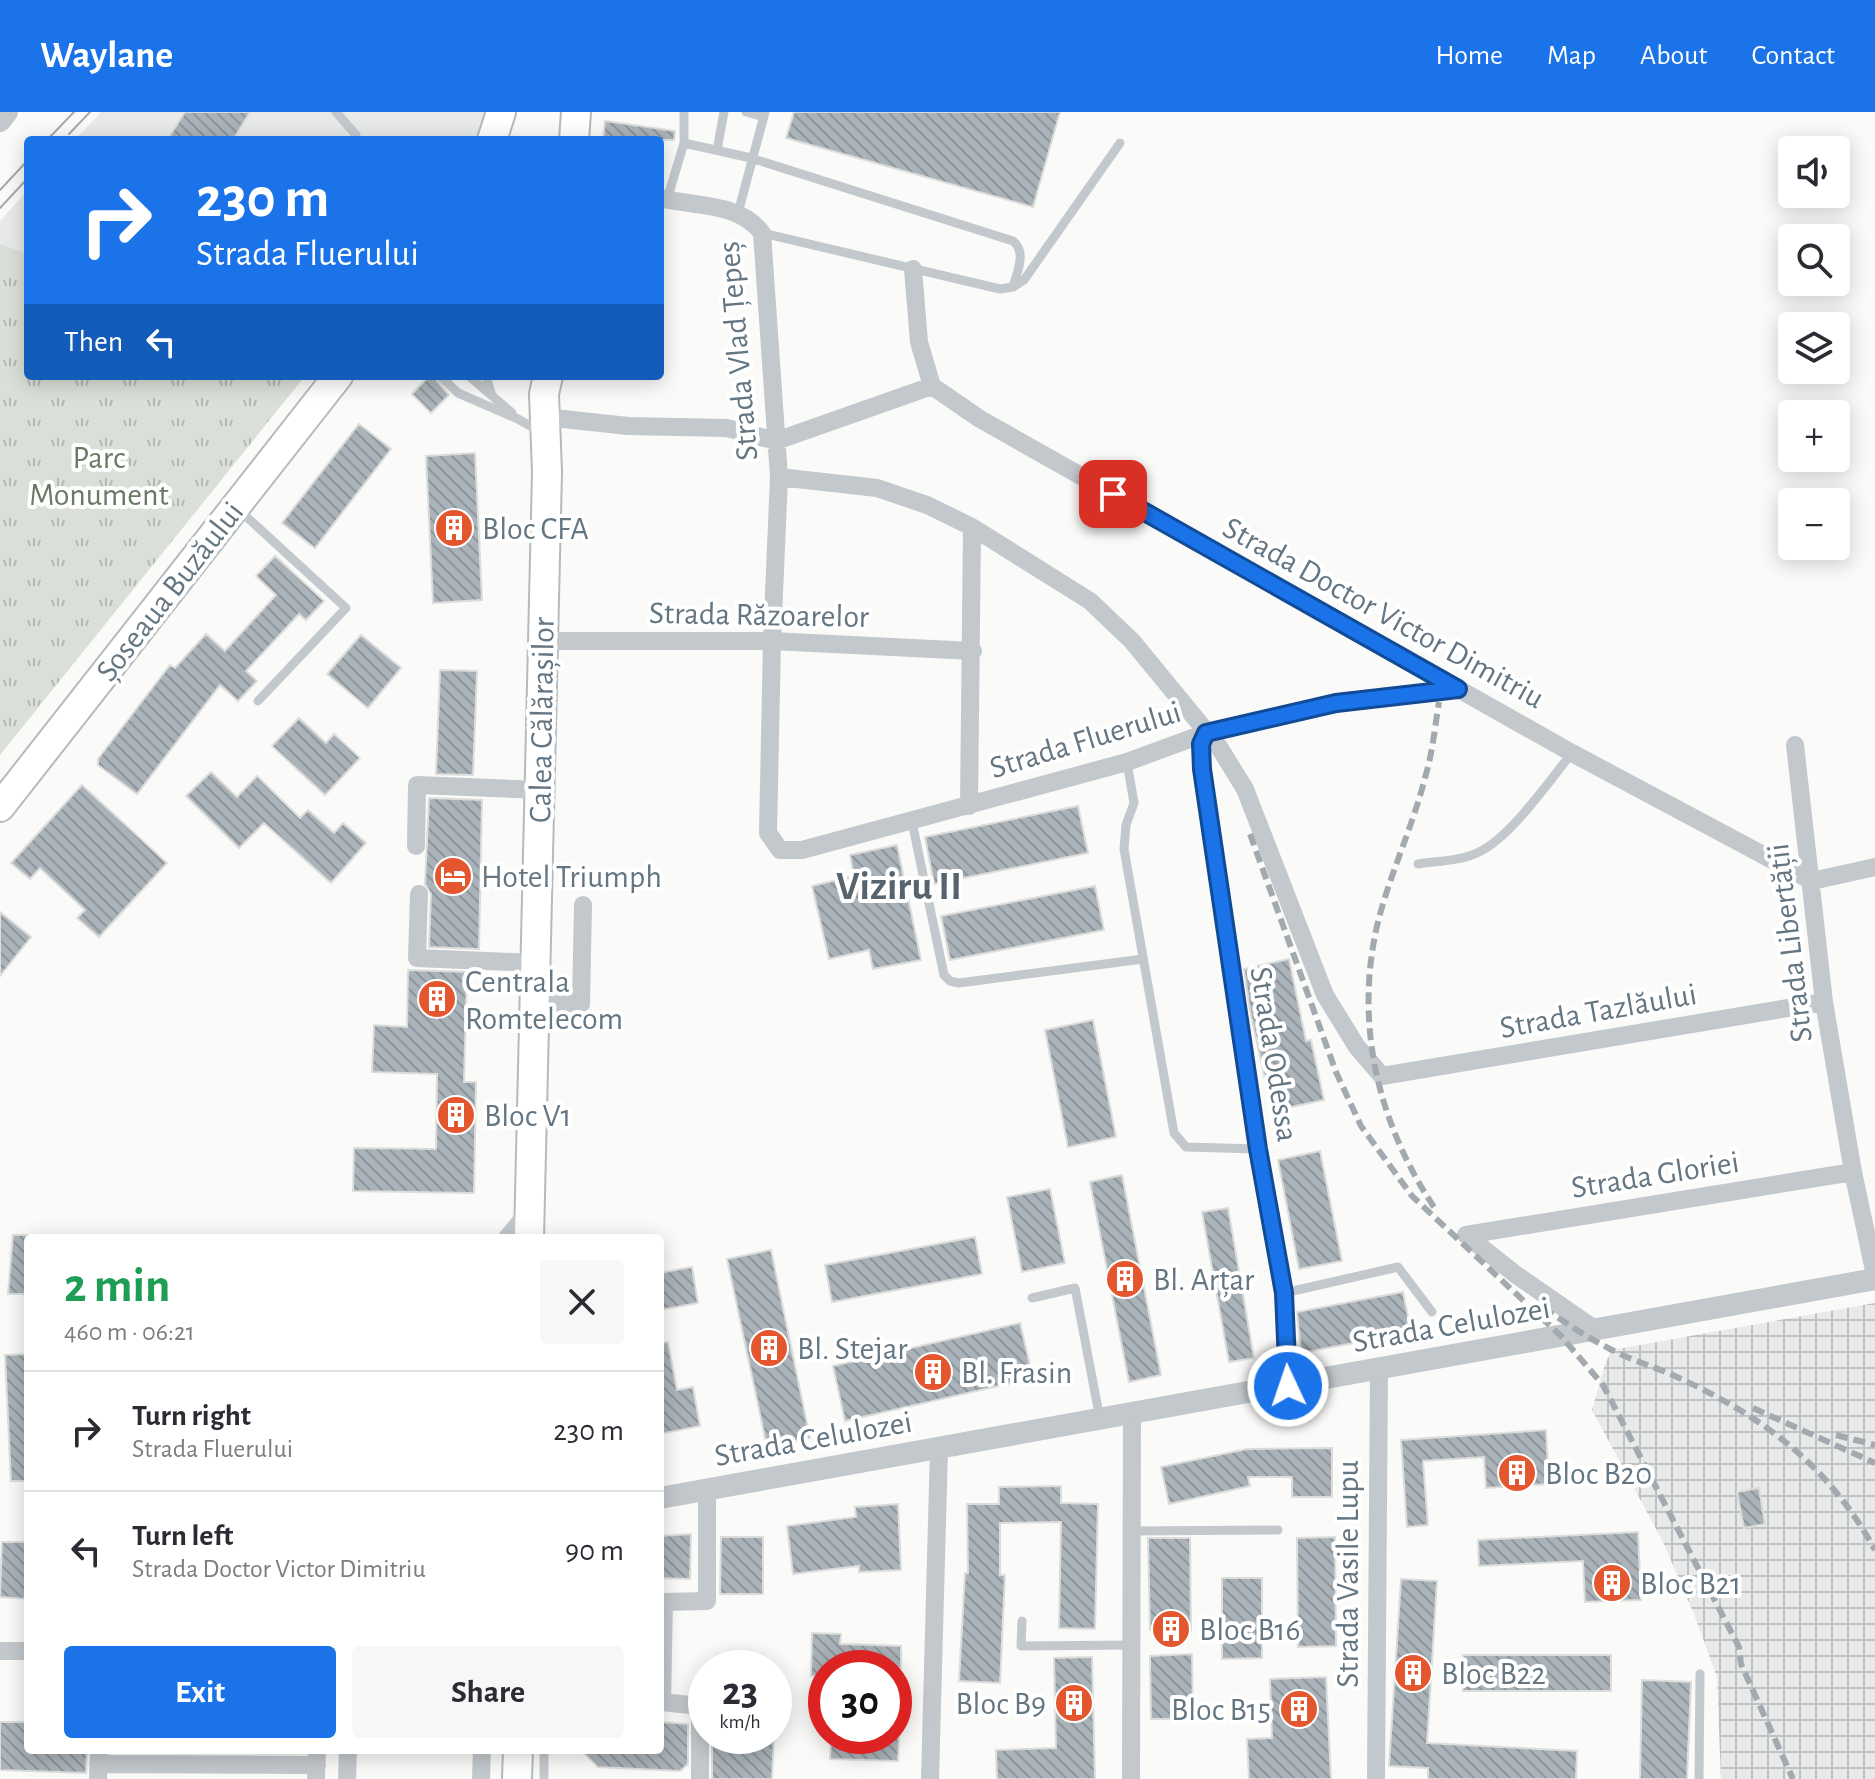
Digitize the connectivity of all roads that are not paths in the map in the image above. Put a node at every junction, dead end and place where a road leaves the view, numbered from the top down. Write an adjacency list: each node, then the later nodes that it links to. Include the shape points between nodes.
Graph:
1 (7, 112): 9 (street)
2 (336, 112): 10 (lane)
3 (501, 112): 11 (main road)
4 (576, 112): 12 (main road)
5 (684, 112): 13 (lane)
6 (724, 112): 15 (lane)
7 (746, 112): 8 (lane)
8 (765, 115): 16 (lane)
9 (0, 121)
10 (353, 136)
11 (493, 136)
12 (574, 136)
13 (684, 143): 15 (lane); 17 (lane)
14 (1120, 143): 21 (lane, via 1024,280)
15 (717, 150): 16 (lane)
16 (751, 158): 18 (lane); 21 (lane, via 1013,241 1021,254)
17 (664, 199): 18 (street, Strada Vlad Țepeș)
18 (738, 213): 19 (street, Strada Vlad Țepeș)
19 (762, 233): 20 (lane); 29 (street, Strada Vlad Țepeș)
20 (913, 269): 21 (lane, via 1000,289); 26 (street, via 919,342)
21 (1013, 287)
22 (335, 380): 31 (main road, Șoseaua Buzăului)
23 (444, 380): 28 (lane, via 458,393)
24 (474, 380): 27 (lane)
25 (487, 380): 27 (lane)
26 (932, 386): 29 (street); 36 (street, Strada Doctor Victor Dimitriu, via 980,419)
27 (492, 396): 28 (lane)
28 (539, 403): 29 (street, via 628,426 727,428); 33 (main road, Calea Călărașilor)
29 (776, 441): 30 (street, Strada Vlad Țepeș)
30 (779, 477): 32 (street, Strada Odessa, via 877,488); 34 (street, Strada Vlad Țepeș)
31 (235, 507): 37 (lane, via 346,608); 44 (main road, Șoseaua Buzăului)
32 (972, 527): 35 (street); 38 (street, Strada Odessa, via 1090,601 1132,641)
33 (543, 641): 34 (street, Strada Răzoarelor); 42 (main road, Calea Călărașilor)
34 (772, 641): 35 (street, Strada Răzoarelor); 47 (street, Strada Vlad Țepeș, via 768,833)
35 (973, 651): 43 (street)
36 (1458, 689): 38 (street, Strada Fluerului, via 1336,703); 40 (street, Strada Doctor Victor Dimitriu)
37 (258, 701)
38 (1206, 733): 41 (street, Strada Fluerului); 57 (street, Strada Odessa, via 1245,789 1325,995); 58 (street, Strada Odessa, via 1202,769)
39 (1795, 745): 50 (street, Strada Libertății)
40 (1572, 753): 48 (lane, via 1492,844 1458,859); 50 (street, Strada Doctor Victor Dimitriu)
41 (1127, 762): 43 (street, Strada Fluerului); 53 (lane, via 1134,803 1124,849)
42 (539, 790): 46 (street, via 417,785); 54 (main road, Calea Călărașilor)
43 (969, 806): 45 (street, Strada Fluerului)
44 (0, 807)
45 (912, 822): 47 (street, Strada Fluerului, via 802,850); 53 (lane, via 944,975 950,981)
46 (416, 846)
47 (780, 850)
48 (1418, 864)
49 (1875, 867): 50 (street)
50 (1812, 881): 56 (street, Strada Libertății)
51 (419, 894): 54 (street, via 417,958)
52 (583, 905): 55 (street, via 581,1004)
53 (1143, 959): 58 (lane, via 1174,1133 1186,1147)
54 (535, 963): 55 (main road, Calea Călărașilor)
55 (534, 1002): 60 (main road, Calea Călărașilor)
56 (1824, 1002): 57 (street, Strada Tazlăului); 59 (street, Strada Libertății)
57 (1382, 1076)
58 (1258, 1149): 62 (street, Strada Odessa)
59 (1853, 1172): 61 (street, Strada Libertății); 65 (street, Strada Gloriei, via 1466,1235)
60 (529, 1224)
61 (1875, 1277): 65 (street, Strada Celulozei)
62 (1284, 1293): 64 (lane, via 1398,1267); 67 (street, Strada Odessa)
63 (1032, 1298): 69 (lane, via 1075,1288)
64 (1432, 1312)
65 (1596, 1330): 66 (street, Strada Celulozei)
66 (1379, 1369): 67 (street, Strada Celulozei); 95 (street, Strada Vasile Lupu)
67 (1288, 1386): 68 (street, Strada Celulozei)
68 (1132, 1413): 69 (street, Strada Celulozei); 74 (street)
69 (1100, 1419): 70 (street, Strada Celulozei)
70 (939, 1448): 71 (street, Strada Celulozei); 93 (street)
71 (707, 1490): 72 (street, Strada Celulozei); 75 (street, via 707,1601)
72 (664, 1497)
73 (1278, 1530): 74 (lane)
74 (1132, 1531): 77 (street)
75 (664, 1602)
76 (1022, 1621): 77 (lane, via 1021,1646)
77 (1132, 1645): 94 (street)
78 (0, 1651): 79 (street)
79 (24, 1651)
80 (1700, 1674): 96 (lane)
81 (664, 1702): 92 (street, via 700,1706)
82 (348, 1754): 88 (street)
83 (482, 1754): 89 (street)
84 (518, 1754): 90 (main road)
85 (544, 1754): 91 (lane)
86 (98, 1764): 87 (street)
87 (317, 1765)
88 (347, 1779)
89 (481, 1779)
90 (517, 1779)
91 (544, 1779)
92 (700, 1779)
93 (930, 1779)
94 (1131, 1779)
95 (1376, 1779)
96 (1699, 1779)

